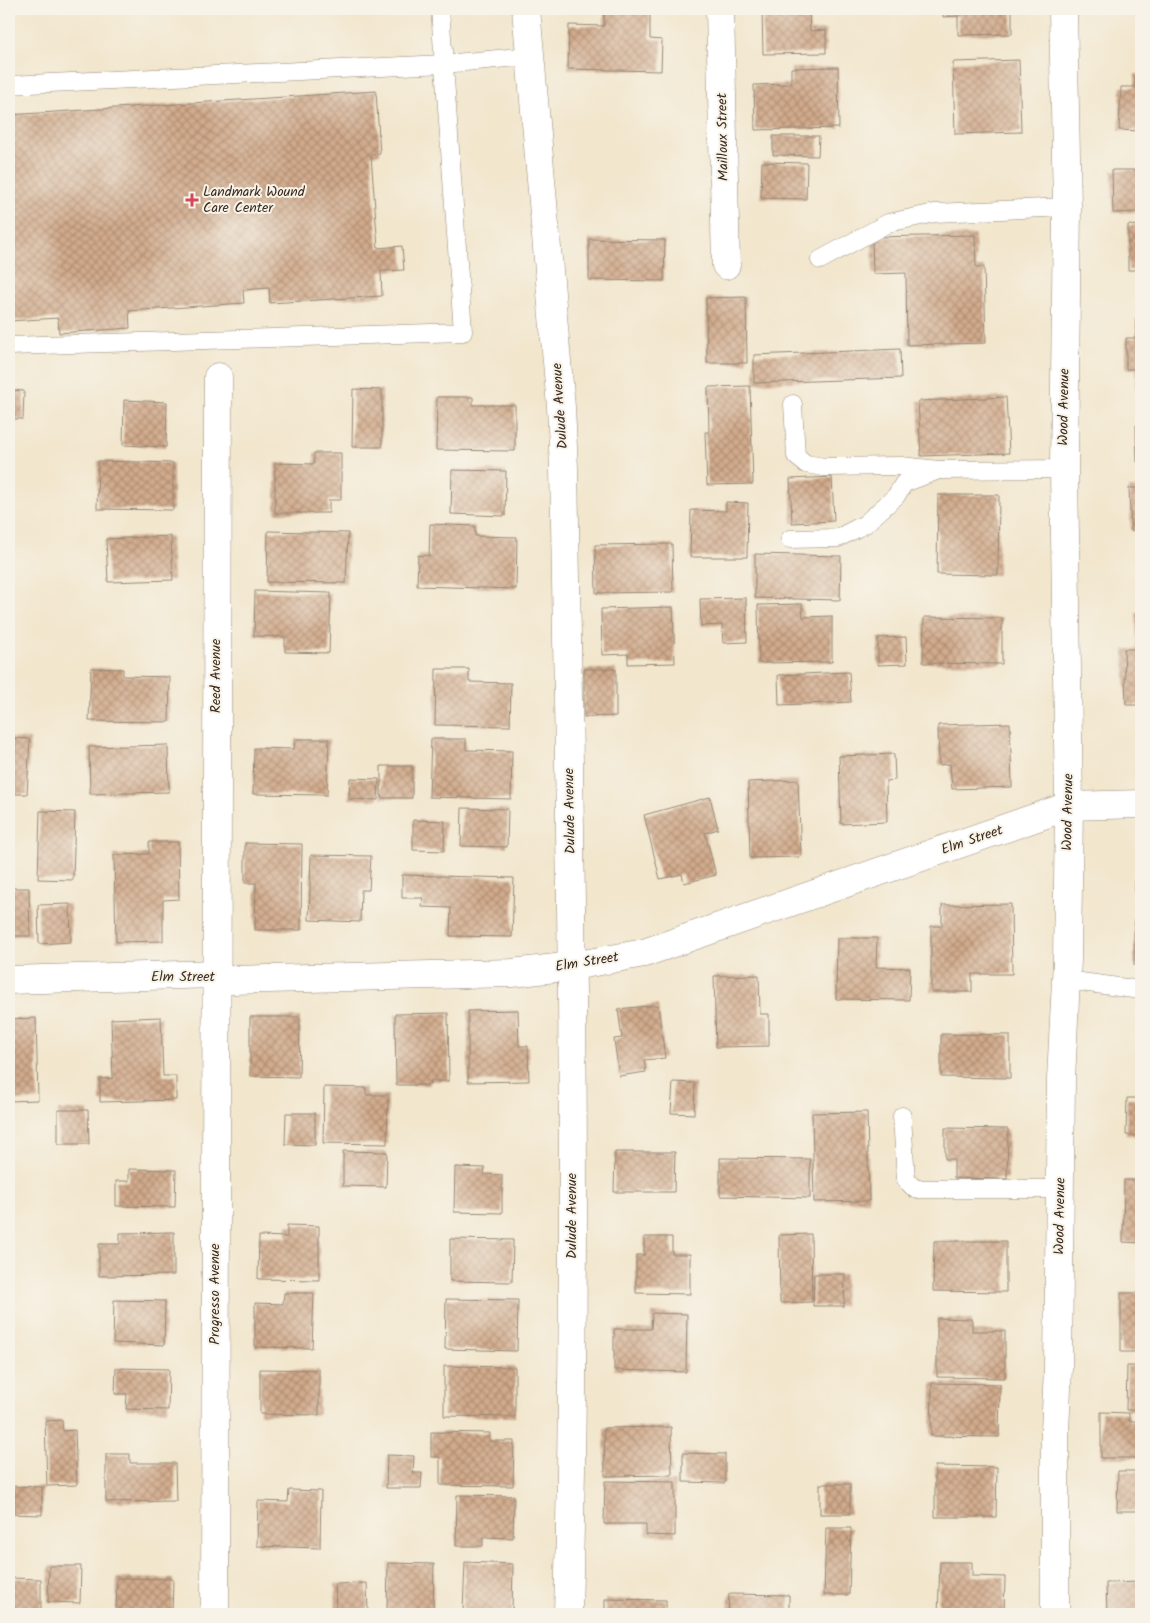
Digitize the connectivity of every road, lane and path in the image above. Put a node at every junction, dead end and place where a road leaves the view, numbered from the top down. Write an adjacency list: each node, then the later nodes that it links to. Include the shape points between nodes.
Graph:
1 (440, 9): 6 (lane)
2 (526, 9): 5 (street, Dulude Avenue)
3 (720, 9): 10 (street, Mailloux Street)
4 (1063, 9): 8 (street, Wood Avenue)
5 (530, 56): 6 (lane); 19 (street, Dulude Avenue, via 564,468)
6 (444, 64): 7 (lane); 11 (lane, via 464,332)
7 (9, 85)
8 (1067, 207): 9 (lane, via 913,216 888,223); 14 (street, Wood Avenue)
9 (820, 260)
10 (726, 265)
11 (9, 346)
12 (218, 377): 20 (street, Reed Avenue)
13 (793, 404): 15 (lane, via 796,456 806,464)
14 (1064, 469): 15 (lane); 18 (street, Wood Avenue)
15 (939, 470): 16 (lane, via 904,483 896,496 865,524 838,538)
16 (790, 539)
17 (1141, 804): 18 (street, Elm Street)
18 (1069, 806): 19 (street, Elm Street, via 644,953); 22 (street, Wood Avenue)
19 (573, 966): 20 (street, Elm Street, via 512,973 231,980); 27 (street, Dulude Avenue, via 573,1422)
20 (215, 974): 21 (street, Elm Street); 26 (street, Progresso Avenue)
21 (9, 980)
22 (1066, 980): 23 (lane); 25 (street, Wood Avenue)
23 (1141, 990)
24 (902, 1116): 25 (lane, via 906,1180 914,1189)
25 (1060, 1189): 28 (street, Wood Avenue)
26 (215, 1614)
27 (568, 1614)
28 (1055, 1614)

